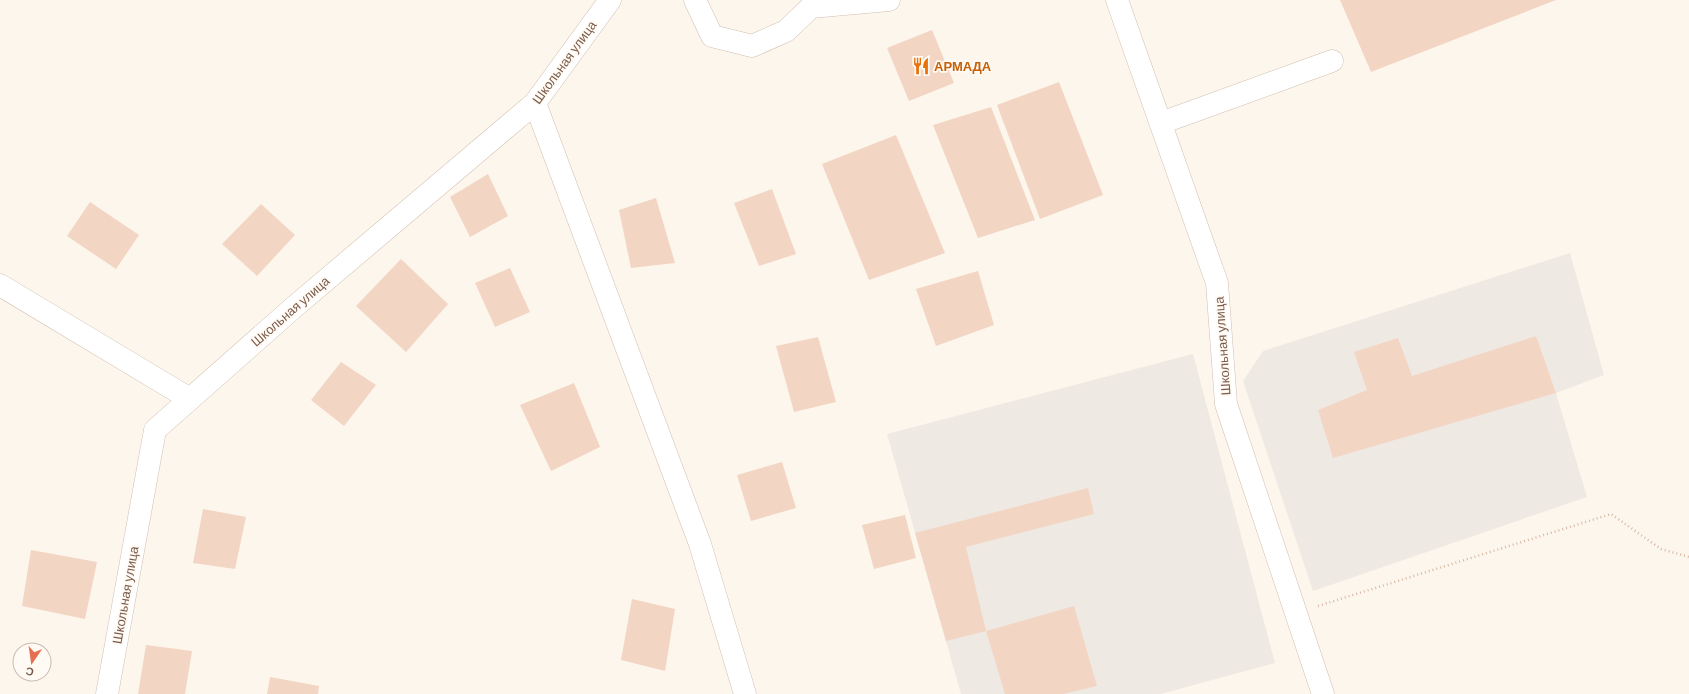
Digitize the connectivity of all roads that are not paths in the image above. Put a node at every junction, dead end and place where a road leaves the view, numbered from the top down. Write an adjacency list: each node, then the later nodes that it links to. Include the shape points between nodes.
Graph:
1 (610, 0): 7 (street, Школьная улица)
2 (695, 0): 5 (street, via 712,36 752,46 786,31)
3 (889, 0): 5 (street)
4 (1117, 0): 8 (street, Школьная улица)
5 (808, 3)
6 (1332, 61): 8 (street)
7 (535, 104): 10 (street, Школьная улица, via 293,308); 12 (street, via 700,544)
8 (1160, 123): 13 (street, Школьная улица, via 1217,283 1226,404)
9 (0, 285): 10 (street)
10 (190, 399): 11 (street, Школьная улица, via 155,430)
11 (107, 694)
12 (745, 694)
13 (1323, 694)

